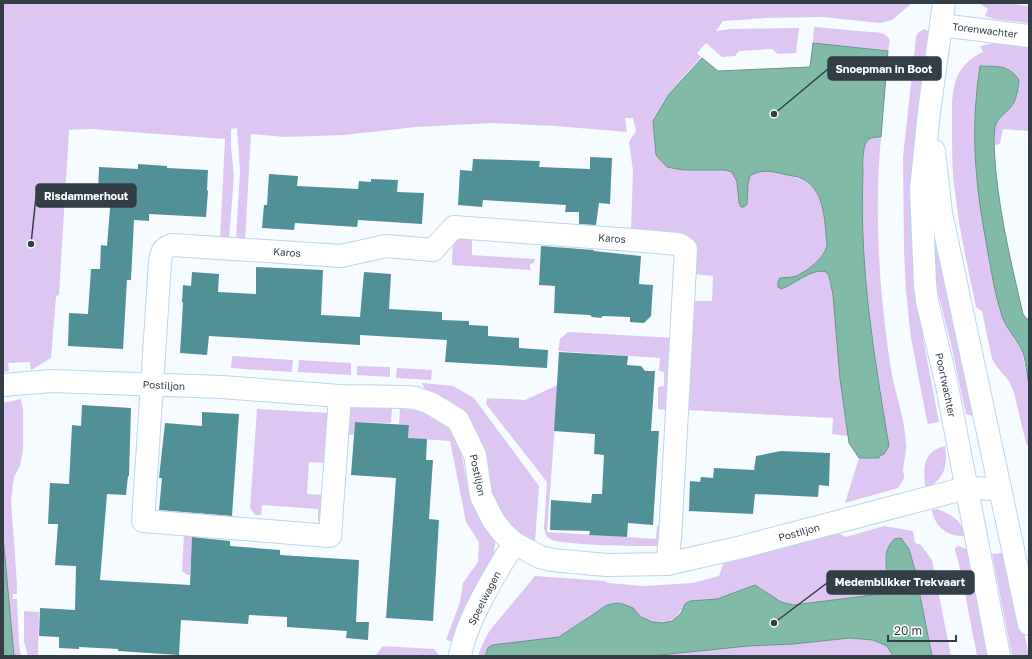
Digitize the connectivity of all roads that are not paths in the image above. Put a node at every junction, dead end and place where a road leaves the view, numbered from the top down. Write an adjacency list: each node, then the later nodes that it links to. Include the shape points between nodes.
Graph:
1 (944, 3): 2 (street, Poortwachter)
2 (942, 25): 3 (street, Torenwachter); 4 (street, Poortwachter)
3 (1029, 36)
4 (929, 112): 8 (street, Poortwachter, via 921,189 925,284); 9 (street, Poortwachter, via 941,213)
5 (151, 384): 6 (street, Postiljon, via 51,381); 7 (street, Postiljon); 7 (street, Karos, via 142,521 330,536); 11 (street, Karos, via 160,255 172,245 341,256 386,246 433,250 454,228 677,244 686,250)
6 (3, 385)
7 (340, 396): 10 (street, Postiljon, via 416,398 430,403 458,420 474,455 481,496 493,520)
8 (966, 488): 9 (street, Postiljon); 11 (street, Postiljon); 14 (street, Poortwachter)
9 (1000, 489): 12 (street, Poortwachter)
10 (514, 543): 11 (street, Postiljon, via 540,557 552,560 607,564); 13 (street, Speelwagen, via 472,619)
11 (667, 564)
12 (1029, 624)
13 (460, 656)
14 (999, 656)

